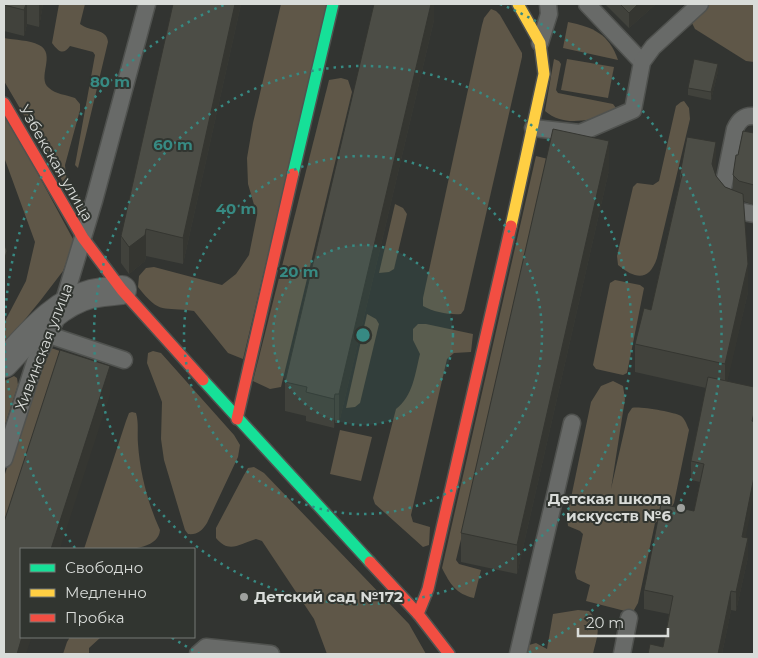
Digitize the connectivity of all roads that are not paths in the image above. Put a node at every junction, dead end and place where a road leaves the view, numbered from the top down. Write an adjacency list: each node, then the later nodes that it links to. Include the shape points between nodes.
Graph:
1 (147, 4): 13 (lane, Хивинская улица)
2 (334, 4): 19 (street)
3 (518, 4): 7 (street)
4 (548, 4): 7 (lane, via 549,14)
5 (587, 4): 8 (lane)
6 (700, 4): 8 (lane, via 653,47)
7 (540, 43): 11 (street, via 544,74)
8 (642, 62): 11 (lane, via 633,110 580,133)
9 (4, 103): 13 (street, Узбекская улица)
10 (754, 116): 12 (lane, via 739,121 735,129 722,193 730,207)
11 (533, 128): 22 (street, via 428,589)
12 (754, 214)
13 (83, 238): 14 (street, Узбекская улица); 15 (lane, Хивинская улица)
14 (122, 290): 15 (street, via 90,295); 19 (street, Узбекская улица)
15 (62, 307): 16 (lane, Хивинская улица); 18 (street)
16 (49, 335): 17 (lane); 21 (lane, Хивинская улица, via 35,362)
17 (124, 360)
18 (4, 363)
19 (237, 419): 22 (street, Узбекская улица)
20 (572, 423): 27 (lane)
21 (4, 459)
22 (418, 614): 26 (street, Узбекская улица)
23 (629, 618): 28 (lane)
24 (198, 654): 25 (lane, via 206,647 216,647)
25 (271, 654)
26 (448, 654)
27 (518, 654)
28 (622, 654)

